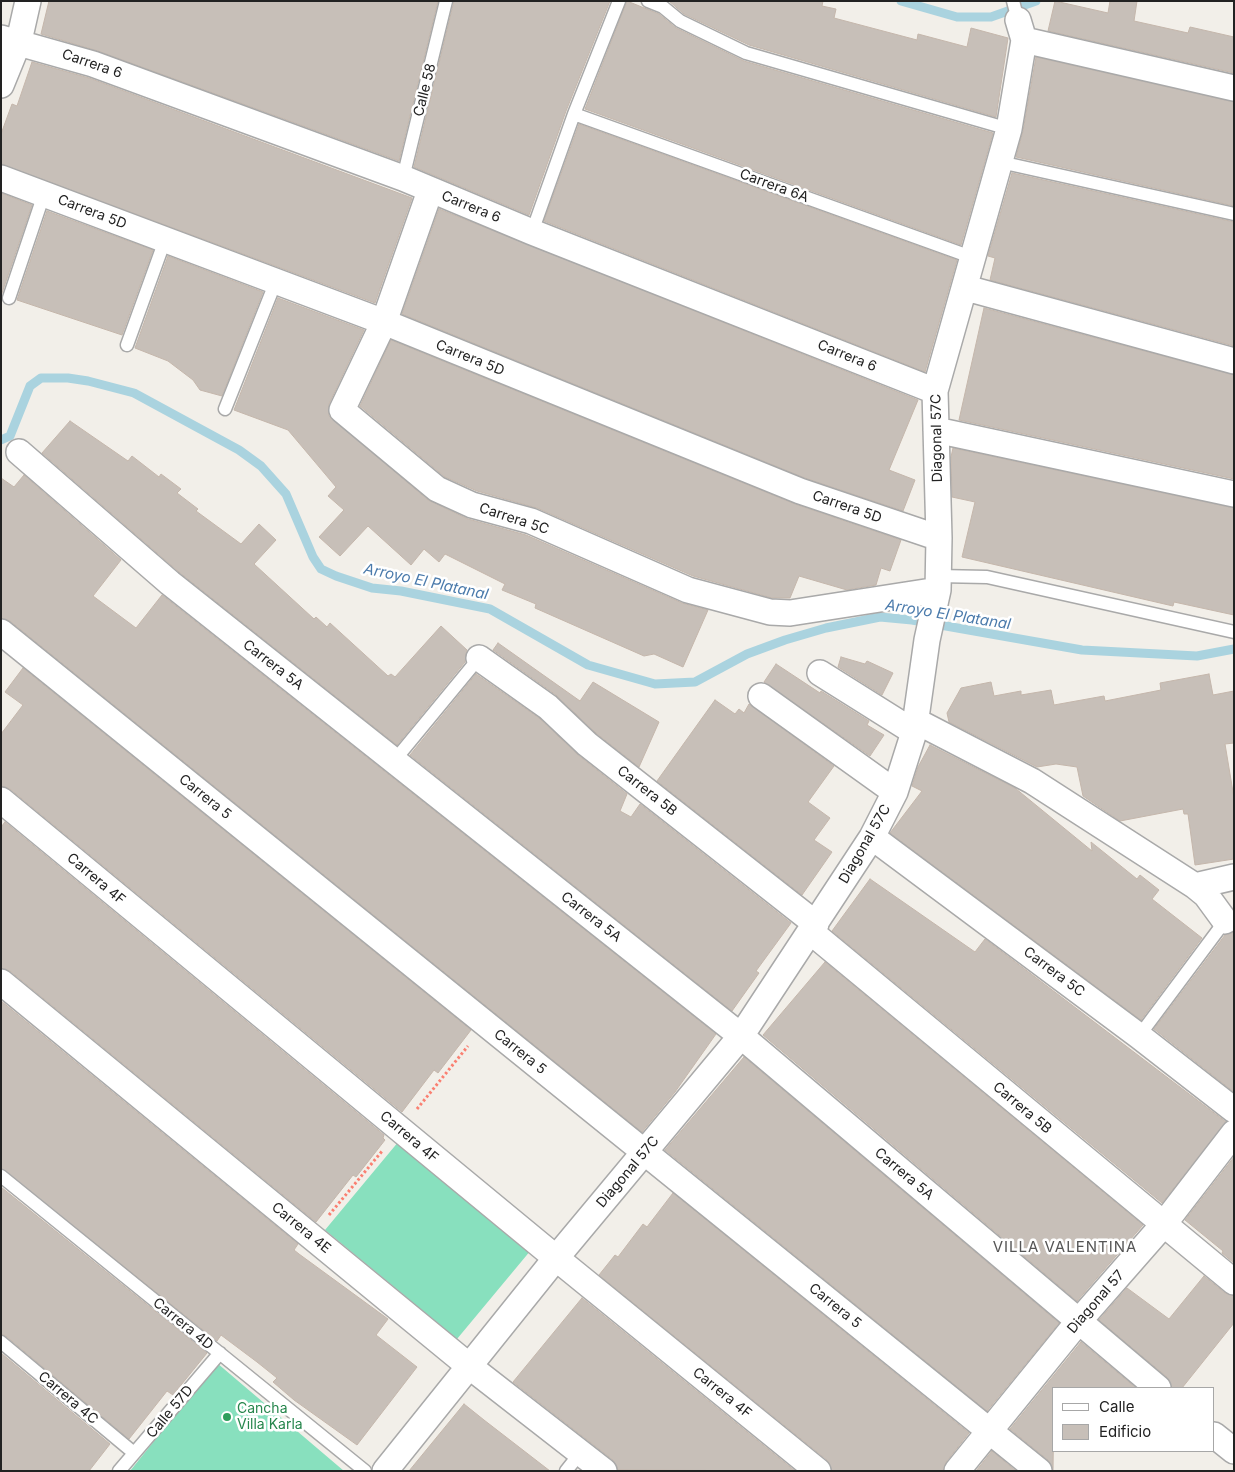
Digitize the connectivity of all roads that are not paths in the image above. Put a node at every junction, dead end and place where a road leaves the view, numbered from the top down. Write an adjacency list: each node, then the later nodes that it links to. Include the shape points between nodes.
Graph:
1 (28, 1): 6 (street)
2 (446, 1): 13 (lane, Calle 58)
3 (619, 1): 9 (lane)
4 (648, 1): 10 (lane, via 663,7 680,21 746,53)
5 (1018, 20): 8 (street); 10 (street, Diagonal 57C)
6 (10, 39): 7 (street); 13 (street, Carrera 6, via 93,64)
7 (1, 85)
8 (1234, 88)
9 (574, 114): 17 (lane); 19 (lane, Carrera 6A)
10 (1009, 129): 11 (street, Diagonal 57C)
11 (1000, 162): 16 (lane); 19 (street, Diagonal 57C)
12 (1, 178): 15 (street, Carrera 5D)
13 (403, 178): 14 (street, Carrera 6)
14 (430, 191): 17 (street, Carrera 6); 23 (street, Carrera 5C)
15 (44, 194): 18 (street, Carrera 5D); 22 (lane)
16 (1234, 214)
17 (532, 232): 26 (street, Carrera 6)
18 (165, 240): 20 (street, Carrera 5D); 24 (lane)
19 (974, 258): 21 (street, Diagonal 57C)
20 (276, 281): 23 (street, Carrera 5D); 27 (lane)
21 (966, 288): 25 (street); 26 (street, Diagonal 57C)
22 (9, 298)
23 (384, 322): 31 (street, Carrera 5D, via 800,491); 32 (street, Carrera 5C, via 342,410 438,489 472,505 531,522 688,590 770,612 790,613)
24 (127, 345)
25 (1234, 361)
26 (935, 391): 28 (street, Diagonal 57C)
27 (225, 409)
28 (936, 430): 30 (street); 31 (street, Diagonal 57C)
29 (19, 452): 39 (street, Carrera 5A, via 170,583)
30 (1234, 494)
31 (939, 538): 32 (street, Diagonal 57C)
32 (937, 592): 33 (lane, via 987,577); 38 (street, Diagonal 57C)
33 (1234, 632)
34 (2, 637): 52 (street, Carrera 5)
35 (479, 658): 39 (lane); 46 (street, Carrera 5B, via 548,707 587,744)
36 (820, 672): 38 (street)
37 (761, 696): 40 (street)
38 (915, 726): 40 (street, Diagonal 57C); 44 (street, via 1032,781)
39 (394, 761): 48 (street, Carrera 5A)
40 (895, 792): 42 (street, Diagonal 57C)
41 (1, 800): 55 (street, Carrera 4F)
42 (872, 837): 46 (street, Diagonal 57C); 49 (street, Carrera 5C)
43 (1234, 877): 44 (street)
44 (1195, 886): 45 (street)
45 (1225, 921): 49 (lane)
46 (813, 928): 48 (street, Diagonal 57C); 54 (street, Carrera 5B)
47 (1, 982): 60 (street, Carrera 4E)
48 (740, 1036): 52 (street, Diagonal 57C); 57 (street, Carrera 5A)
49 (1139, 1036): 50 (street, Carrera 5C)
50 (1234, 1110)
51 (1234, 1133): 54 (street, Diagonal 57)
52 (645, 1153): 55 (street, Diagonal 57C); 62 (street, Carrera 5)
53 (1, 1176): 59 (lane, Carrera 4D)
54 (1163, 1225): 56 (street, Carrera 5B); 57 (street, Diagonal 57)
55 (556, 1258): 60 (street, Diagonal 57C); 72 (street, Carrera 4F)
56 (1234, 1282)
57 (1078, 1322): 61 (street, Carrera 5A); 62 (street, Diagonal 57)
58 (1, 1342): 66 (lane, Carrera 4C)
59 (220, 1353): 66 (lane, Calle 57D); 68 (lane, Carrera 4D)
60 (469, 1366): 65 (street, Carrera 4E); 69 (street, Diagonal 57C)
61 (1157, 1387)
62 (989, 1430): 73 (street, Diagonal 57); 74 (street, Carrera 5)
63 (1215, 1436): 64 (street)
64 (1234, 1451)
65 (581, 1452): 70 (lane); 71 (street, Carrera 4E)
66 (134, 1453): 67 (lane, Calle 57D)
67 (119, 1471)
68 (365, 1471)
69 (385, 1471)
70 (566, 1471)
71 (604, 1471)
72 (818, 1471)
73 (957, 1471)
74 (1039, 1471)

